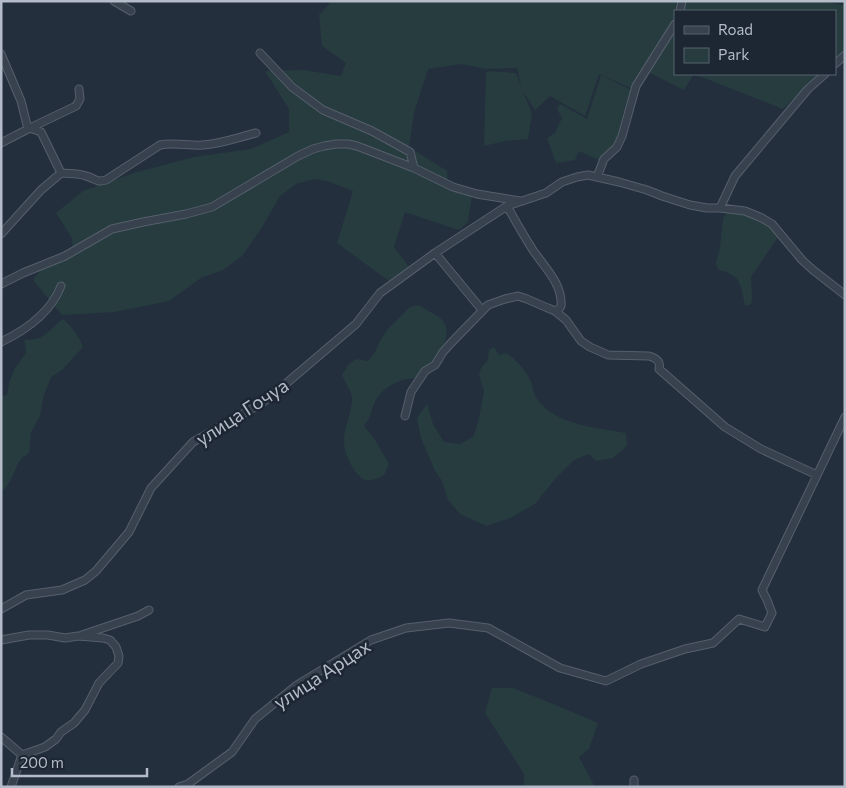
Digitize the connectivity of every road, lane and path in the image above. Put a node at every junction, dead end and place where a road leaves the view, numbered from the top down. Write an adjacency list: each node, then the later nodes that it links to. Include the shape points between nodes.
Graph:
1 (114, 1): 4 (street)
2 (682, 1): 3 (street)
3 (681, 10)
4 (131, 11)
5 (674, 26): 15 (street, via 636,86 622,136 617,147 604,159)
6 (260, 53): 13 (street, via 292,87 323,110 410,152)
7 (1, 54): 10 (street)
8 (824, 75): 18 (street, via 808,89 735,176)
9 (79, 89): 10 (street, via 80,100 76,106)
10 (29, 128): 12 (street); 14 (street, via 41,132)
11 (256, 133): 14 (street, via 209,145 160,146 100,182 88,176)
12 (1, 143)
13 (414, 168): 16 (street, via 454,187); 21 (street, via 358,146 324,146 298,156 212,207 112,229 65,256)
14 (61, 173): 19 (street)
15 (597, 177): 16 (street, улица Гочуа, via 577,177); 18 (street, улица Гочуа, via 690,205)
16 (522, 201): 17 (street, улица Гочуа)
17 (507, 206): 20 (street, улица Гочуа); 25 (street, via 560,292 562,306)
18 (720, 208): 23 (street, улица Гочуа, via 745,211 772,224 802,260)
19 (1, 234)
20 (435, 252): 24 (street); 30 (street, улица Гочуа, via 380,293 356,324 262,403 193,442 151,488 130,532 96,571 62,590 26,595)
21 (1, 284)
22 (61, 286): 26 (street, via 48,309)
23 (845, 296)
24 (482, 310): 25 (street, via 495,302 518,296); 27 (street, via 435,365 425,371 411,392)
25 (555, 311): 29 (street, via 590,347 608,355 654,358 660,365 659,369 725,427)
26 (1, 342)
27 (405, 416)
28 (845, 416): 29 (street)
29 (817, 475): 36 (street, улица Арцах, via 762,590 772,613 765,627 739,619 713,643 641,664 606,681 560,668 488,628 449,623 406,628 371,640 297,685 255,719 232,752)
30 (1, 609)
31 (149, 610): 32 (street)
32 (78, 636): 33 (street, via 29,635); 35 (street, via 110,640 116,646 118,663 99,682 85,710 74,723 45,747)
33 (1, 640)
34 (1, 738): 35 (street)
35 (22, 755): 37 (street)
36 (188, 785): 38 (street, улица Арцах)
37 (12, 787)
38 (179, 787)

